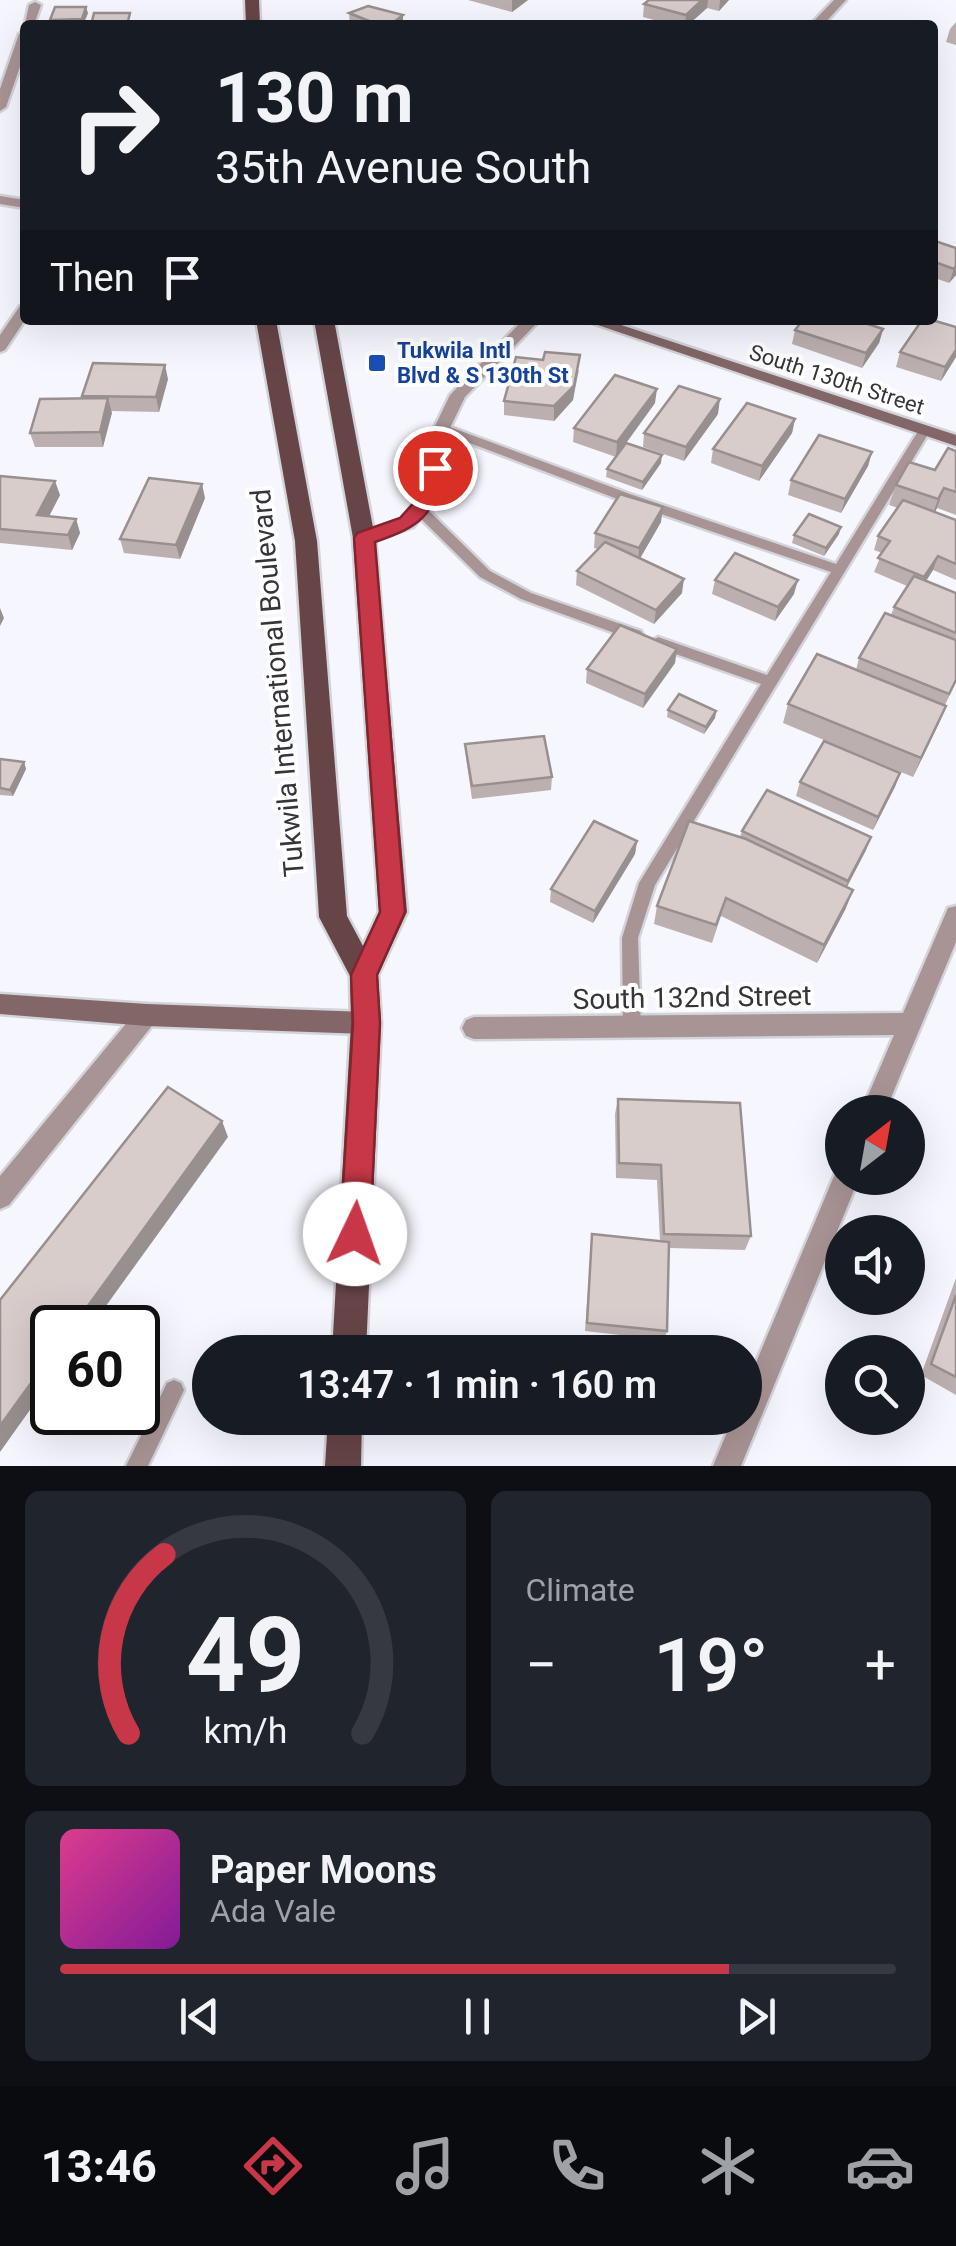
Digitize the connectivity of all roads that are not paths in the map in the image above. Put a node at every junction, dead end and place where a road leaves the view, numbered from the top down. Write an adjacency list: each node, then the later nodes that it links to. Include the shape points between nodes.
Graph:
1 (840, 0): 4 (street)
2 (35, 5): 3 (street)
3 (30, 20)
4 (821, 20)
5 (20, 49): 6 (street)
6 (0, 107)
7 (20, 317): 12 (street)
8 (267, 325): 21 (main road, Tukwila International Boulevard, via 306,541 333,916)
9 (325, 325): 17 (main road, Tukwila International Boulevard)
10 (527, 325): 13 (street, via 458,395)
11 (606, 325): 14 (street, South 130th Street)
12 (0, 347)
13 (442, 428): 16 (street, via 428,500); 18 (lane)
14 (924, 430): 15 (street, South 130th Street); 18 (lane)
15 (956, 441)
16 (419, 509): 17 (street, via 407,523); 19 (lane, via 484,574 526,596)
17 (364, 538): 21 (main road, Tukwila International Boulevard, via 393,912)
18 (839, 570): 19 (lane)
19 (770, 682): 27 (lane, via 647,883 630,938)
20 (956, 915): 25 (street)
21 (364, 975): 24 (main road, Tukwila International Boulevard)
22 (0, 1004): 23 (street)
23 (147, 1015): 24 (street); 30 (street)
24 (366, 1023): 31 (main road, Tukwila International Boulevard)
25 (910, 1024): 27 (street, South 132nd Street); 28 (street)
26 (474, 1028): 27 (street, South 132nd Street)
27 (632, 1029)
28 (880, 1095)
29 (839, 1195): 36 (street)
30 (0, 1196)
31 (350, 1335)
32 (174, 1390): 34 (lane)
33 (344, 1435): 35 (main road)
34 (137, 1466)
35 (343, 1466)
36 (726, 1466)

